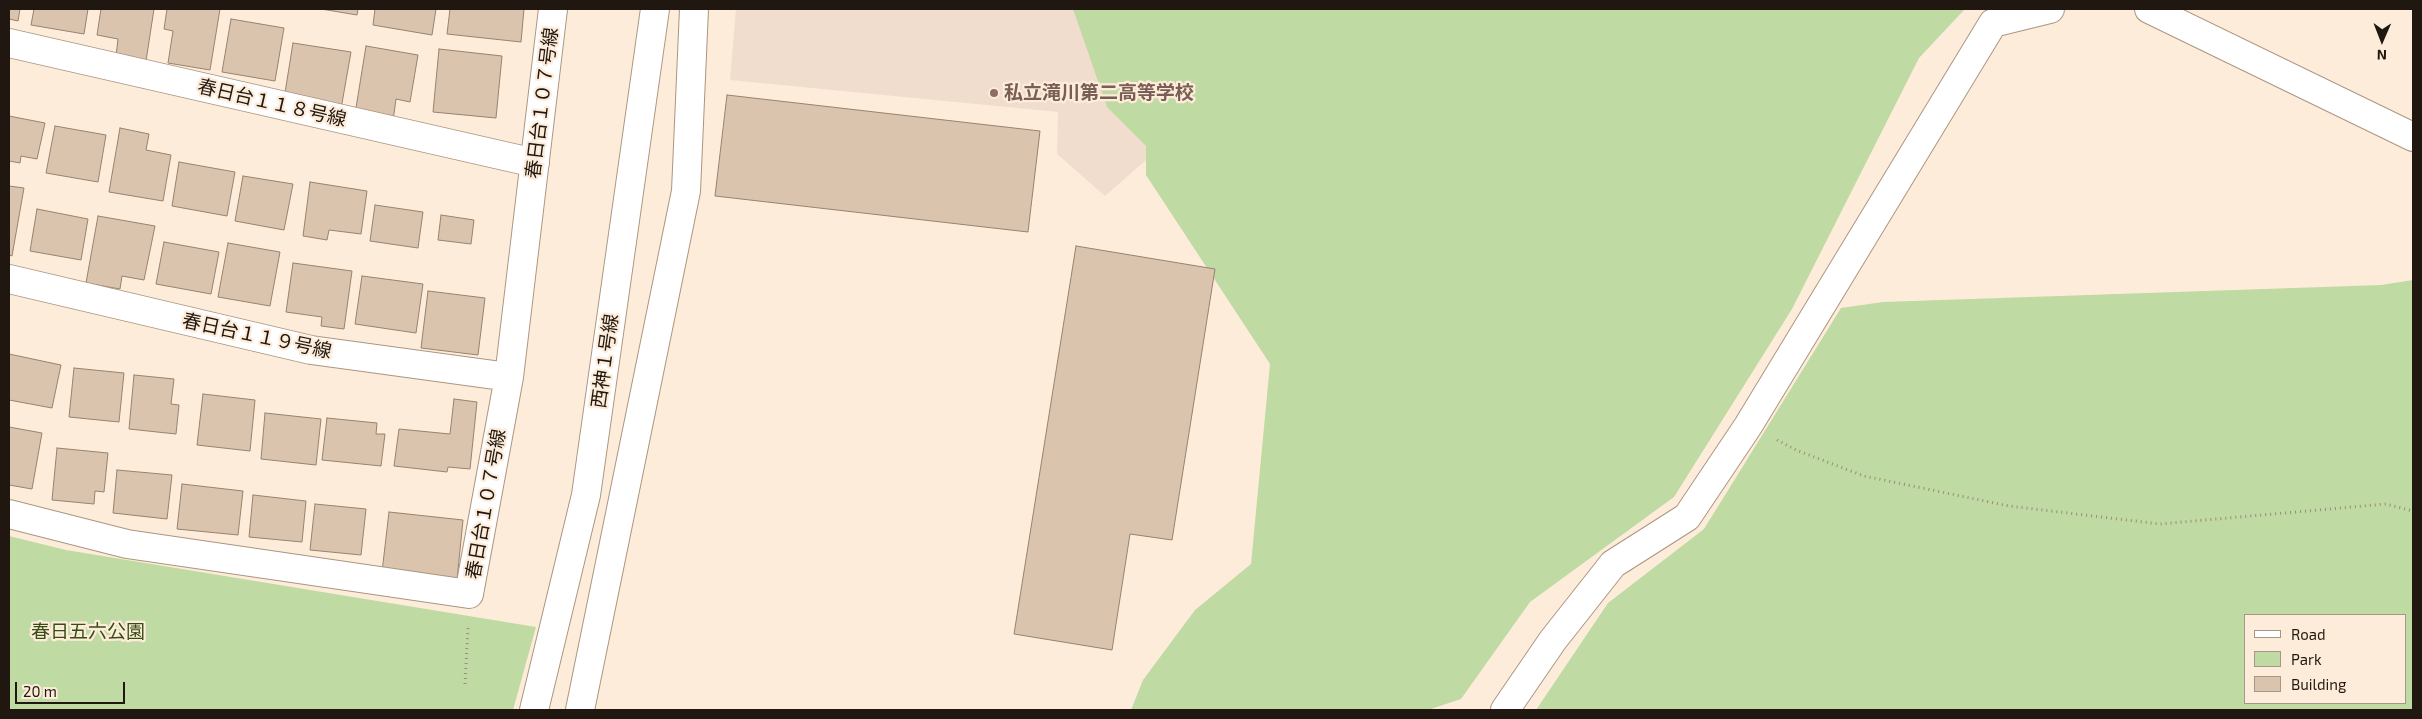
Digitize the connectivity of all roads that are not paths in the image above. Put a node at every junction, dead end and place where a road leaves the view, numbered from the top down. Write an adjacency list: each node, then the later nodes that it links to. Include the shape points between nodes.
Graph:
1 (553, 9): 8 (street, 春日台１０７号線)
2 (655, 9): 12 (street, 西神１号線, via 586,496)
3 (694, 9): 13 (street, via 686,191)
4 (2050, 9): 14 (street, via 1994,23 1748,426 1687,517 1613,564 1553,640)
5 (2149, 9): 7 (street)
6 (9, 43): 8 (street, 春日台１１８号線)
7 (2413, 137)
8 (535, 163): 10 (street, 春日台１０７号線)
9 (9, 279): 10 (street, 春日台１１９号線, via 311,350)
10 (509, 377): 11 (street, 春日台１０７号線, via 469,594 127,544)
11 (9, 514)
12 (534, 710)
13 (580, 710)
14 (1505, 710)

